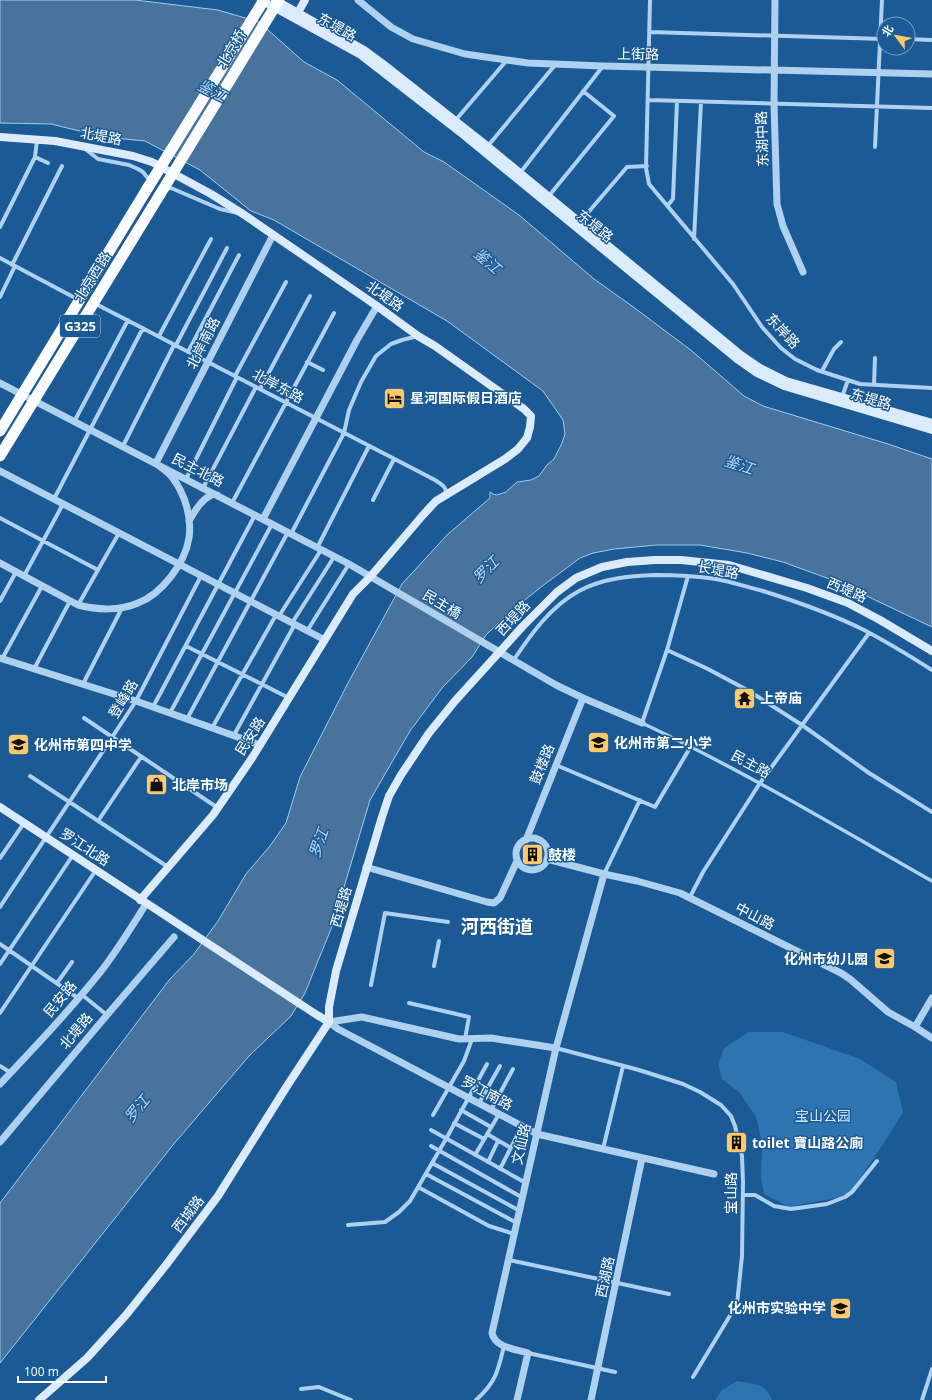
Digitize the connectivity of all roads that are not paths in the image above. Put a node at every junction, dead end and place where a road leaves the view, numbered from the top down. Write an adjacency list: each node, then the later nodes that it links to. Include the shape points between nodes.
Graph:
1 (263, 0): 9 (main road, 东堤路); 42 (highway, 北京桥 / G325, bridge)
2 (275, 0): 9 (main road, 东堤路)
3 (279, 0): 43 (highway, 北京桥 / G325, bridge)
4 (305, 0): 9 (main road)
5 (358, 0): 17 (street, 上街路, via 391,27 413,39 465,54)
6 (650, 0): 11 (street, 东岸路)
7 (775, 0): 12 (street, 东湖中路)
8 (882, 0): 10 (street)
9 (296, 15): 31 (main road, 东堤路, via 364,50)
10 (882, 16)
11 (649, 32): 12 (street); 20 (street, 东岸路)
12 (774, 36): 13 (street); 21 (street, 东湖中路)
13 (876, 39)
14 (916, 39): 15 (street)
15 (932, 40)
16 (880, 56): 22 (street)
17 (507, 60): 18 (street, 上街路); 31 (street)
18 (555, 64): 19 (street, 上街路); 36 (street)
19 (603, 66): 20 (street, 上街路); 24 (street)
20 (649, 67): 21 (street, 上街路); 25 (street, 东岸路)
21 (774, 70): 22 (street, 上街路); 28 (street, 东湖中路)
22 (879, 73): 23 (street, 上街路); 29 (street)
23 (932, 74)
24 (584, 91): 41 (street); 44 (street, via 614,116)
25 (648, 100): 26 (street); 40 (street, 东岸路)
26 (677, 101): 27 (street); 45 (street, via 673,199)
27 (701, 102): 28 (street); 51 (street)
28 (774, 104): 29 (street); 56 (street, 东湖中路, via 777,204 783,226)
29 (877, 106): 30 (street); 35 (street)
30 (932, 108)
31 (453, 123): 36 (main road, 东堤路)
32 (0, 137): 33 (main road, 北堤路)
33 (37, 139): 34 (main road, 北堤路); 37 (street)
34 (82, 146): 42 (street, via 98,159 138,169 143,172); 46 (main road, 北堤路, via 152,162)
35 (875, 148)
36 (485, 149): 41 (main road, 东堤路); 89 (main road, 东堤路, via 757,373 784,386)
37 (35, 156): 38 (street); 48 (street)
38 (48, 163)
39 (62, 166): 55 (street)
40 (647, 166): 45 (street, 东岸路, via 648,184); 47 (street, via 627,167)
41 (519, 173): 44 (main road, 东堤路)
42 (149, 186): 60 (highway, 北京西路 / G325)
43 (161, 193): 46 (street, via 171,188 220,209); 61 (highway, 北京西路 / G325)
44 (548, 197): 47 (main road, 东堤路)
45 (668, 205): 51 (street, 东岸路)
46 (243, 214): 49 (main road, 北堤路)
47 (579, 222): 83 (main road, 东堤路, via 750,362 786,381)
48 (0, 227)
49 (273, 235): 62 (main road, 北堤路); 72 (street, 北岸南路)
50 (212, 239): 66 (street)
51 (694, 239): 75 (street, 东岸路, via 733,284 776,343 795,359)
52 (227, 248): 69 (street)
53 (239, 255): 70 (street)
54 (0, 258): 55 (street)
55 (14, 265): 59 (street); 60 (street)
56 (803, 272)
57 (286, 282): 76 (street)
58 (310, 296): 80 (street)
59 (0, 297)
60 (79, 300): 82 (highway, 北京西路 / G325)
61 (94, 303): 64 (street, 北岸东路); 84 (highway, 北京西路 / G325)
62 (377, 306): 67 (main road, 北堤路); 86 (street)
63 (334, 313): 73 (street)
64 (128, 320): 65 (street, 北岸东路); 87 (street)
65 (143, 328): 66 (street, 北岸东路); 90 (street)
66 (159, 336): 69 (street, 北岸东路)
67 (418, 336): 93 (street, via 391,344 376,356 349,410); 103 (main road, 北堤路, via 524,408 531,416 527,438 518,449 456,489)
68 (841, 342): 75 (street, via 834,349)
69 (175, 345): 70 (street, 北岸东路); 95 (street)
70 (188, 352): 72 (street, 北岸东路)
71 (875, 358): 79 (street)
72 (208, 362): 76 (street, 北岸东路); 99 (street, 北岸南路)
73 (307, 362): 74 (street); 85 (street)
74 (323, 370)
75 (822, 371): 77 (street, 东岸路)
76 (236, 377): 80 (street, 北岸东路); 101 (street)
77 (848, 380): 79 (street, 东岸路); 83 (street)
78 (0, 383): 82 (street, 民主北路)
79 (874, 385): 81 (street, 东岸路)
80 (258, 388): 85 (street, 北岸东路); 102 (street)
81 (932, 388)
82 (22, 395): 84 (street, 民主北路); 92 (highway, 北京西路 / G325)
83 (842, 397): 88 (main road, 东堤路)
84 (34, 400): 87 (street, 民主北路); 97 (highway, 北京西路 / G325)
85 (285, 402): 86 (street, 北岸东路); 107 (street)
86 (316, 418): 93 (street, 北岸东路); 111 (street)
87 (74, 422): 90 (street, 民主北路)
88 (932, 423)
89 (911, 424): 91 (main road, 东堤路); 94 (main road)
90 (90, 430): 95 (street, 民主北路); 105 (street)
91 (932, 430)
92 (0, 432)
93 (344, 433): 96 (street, 北岸东路); 115 (street)
94 (932, 434)
95 (123, 446): 99 (street, 民主北路)
96 (369, 446): 98 (street, 北岸东路); 117 (street)
97 (0, 456)
98 (394, 459): 103 (street, 北岸东路); 106 (street)
99 (156, 463): 101 (street, 民主北路); 112 (street, via 171,476 180,490)
100 (0, 471): 105 (street)
101 (186, 479): 102 (street, 民主北路)
102 (203, 488): 104 (street, 民主北路)
103 (445, 491): 127 (main road, 北堤路)
104 (222, 498): 107 (street, 民主北路); 112 (street, via 213,494 206,497)
105 (54, 499): 108 (street)
106 (374, 500)
107 (232, 503): 109 (street, 民主北路)
108 (64, 504): 114 (street); 116 (street)
109 (255, 515): 111 (street, 民主北路); 129 (street)
110 (0, 518): 116 (street)
111 (263, 519): 113 (street, 民主北路)
112 (189, 521): 120 (street, via 189,538)
113 (272, 524): 115 (street, 民主北路); 131 (street)
114 (119, 533): 120 (street); 122 (street)
115 (289, 533): 117 (street, 民主北路); 134 (street)
116 (43, 541): 122 (street); 124 (street)
117 (319, 549): 118 (street, 民主北路); 137 (street)
118 (334, 557): 121 (street, 民主北路); 138 (street)
119 (0, 563): 123 (street)
120 (178, 564): 125 (street); 136 (street, via 161,588 140,603)
121 (349, 564): 127 (street, 民主北路); 139 (street)
122 (98, 570): 135 (street)
123 (16, 572): 124 (street); 132 (street)
124 (24, 576): 130 (street)
125 (201, 576): 129 (street); 158 (street, 登峰路)
126 (688, 576): 140 (street, 长堤路, via 717,579 784,598 817,609); 144 (street); 149 (street, 长堤路, via 625,577 580,591 561,603 550,614 524,644)
127 (370, 577): 128 (street, 民主北路); 141 (main road, 民安路, via 353,594)
128 (382, 584): 143 (street, 民主橋)
129 (218, 585): 131 (street); 142 (street)
130 (42, 586): 133 (street); 148 (street)
131 (235, 593): 134 (street); 147 (street)
132 (0, 601)
133 (70, 601): 135 (street); 151 (street)
134 (251, 601): 137 (street); 150 (street)
135 (78, 605): 136 (street, via 104,609)
136 (122, 608): 154 (street)
137 (277, 615): 138 (street); 153 (street)
138 (293, 624): 139 (street); 155 (street)
139 (307, 631): 141 (street)
140 (869, 633): 152 (street, 长堤路); 164 (street)
141 (325, 640): 156 (main road, 民安路)
142 (186, 646): 147 (street); 159 (street)
143 (489, 647): 146 (street, 民主路)
144 (667, 650): 163 (street); 164 (street, via 749,691)
145 (932, 651): 146 (main road, 西堤路, via 868,613 807,588 729,565 655,560 613,564 576,578 545,603)
146 (499, 653): 149 (street, 民主路); 188 (main road, 西堤路, via 441,717 401,775 389,796)
147 (202, 654): 150 (street); 160 (street)
148 (1, 658): 151 (street)
149 (514, 661): 157 (street, 民主路, via 556,686)
150 (217, 662): 153 (street); 162 (street)
151 (34, 669): 154 (street)
152 (932, 670)
153 (242, 675): 155 (street); 165 (street)
154 (83, 684): 158 (street)
155 (261, 684): 156 (street); 166 (street)
156 (289, 698): 168 (main road, 民安路)
157 (583, 698): 163 (street, 民主路); 171 (street, 鼓楼路)
158 (136, 701): 159 (street); 167 (street, 登峰路)
159 (153, 707): 160 (street)
160 (170, 713): 162 (street)
161 (84, 718): 167 (street)
162 (186, 719): 165 (street)
163 (642, 723): 169 (street, 民主路)
164 (802, 725): 173 (street); 178 (street, via 849,760)
165 (212, 728): 166 (street)
166 (234, 735): 168 (street)
167 (112, 737): 170 (street); 175 (street, 登峰路)
168 (260, 745): 176 (main road, 民安路)
169 (691, 746): 173 (street, 民主路); 174 (street, via 655,806)
170 (142, 757): 176 (street); 179 (street)
171 (556, 765): 174 (street); 182 (street, 鼓楼路)
172 (30, 776): 175 (street)
173 (760, 783): 191 (street, 民主路); 192 (street, via 703,872)
174 (640, 800): 190 (street)
175 (69, 802): 179 (street); 181 (street, 登峰路)
176 (218, 808): 187 (main road, 民安路)
177 (1, 810): 180 (main road, 罗江北路)
178 (932, 812)
179 (98, 821): 187 (street)
180 (24, 822): 181 (main road, 罗江北路); 184 (street)
181 (46, 837): 183 (main road, 罗江北路); 194 (street, 登峰路)
182 (526, 840): 185 (street, via 536,839 544,845 547,849); 186 (street, via 518,847)
183 (74, 855): 189 (main road, 罗江北路); 199 (street)
184 (0, 858)
185 (547, 859): 186 (street, via 542,866 533,870 524,868); 190 (street, 中山路)
186 (517, 861): 188 (street, via 500,898 494,902)
187 (168, 867): 193 (main road, 民安路)
188 (366, 867): 211 (main road, 西堤路, via 336,971)
189 (96, 870): 193 (main road, 罗江北路); 202 (street)
190 (604, 874): 192 (street, 中山路); 215 (street, 文仙路)
191 (932, 882)
192 (690, 897): 212 (street, 中山路, via 841,973 888,1012)
193 (143, 902): 206 (street, 民安路, via 122,942); 211 (main road, 罗江北路)
194 (0, 907)
195 (448, 922): 205 (street, via 385,913)
196 (174, 937): 210 (street, 北堤路)
197 (439, 940): 203 (street)
198 (0, 944): 199 (street)
199 (9, 950): 201 (street); 202 (street)
200 (72, 962): 204 (street)
201 (0, 964)
202 (32, 966): 204 (street); 209 (street)
203 (434, 966)
204 (57, 983): 206 (street)
205 (371, 985)
206 (80, 996): 210 (street); 221 (street, 民安路)
207 (932, 998): 212 (street)
208 (409, 1003): 214 (street, via 469,1017)
209 (0, 1013)
210 (107, 1015): 239 (street, 北堤路)
211 (329, 1022): 214 (street, via 362,1017); 223 (street, 罗江南路); 270 (main road, 西城路, via 218,1196 171,1258 92,1352)
212 (915, 1027): 213 (street, 中山路)
213 (932, 1038)
214 (468, 1039): 215 (street, via 491,1038); 223 (street, via 464,1061)
215 (556, 1048): 219 (street, 宝山路); 235 (street, 文仙路)
216 (487, 1064): 224 (street)
217 (0, 1066): 221 (street)
218 (500, 1066): 225 (street)
219 (624, 1066): 242 (street); 254 (street, 宝山路, via 683,1084 711,1098 726,1110 738,1135 742,1156)
220 (513, 1068): 227 (street)
221 (11, 1073): 222 (street, 民安路)
222 (0, 1084)
223 (448, 1087): 224 (street, 罗江南路); 229 (street)
224 (468, 1098): 225 (street, 罗江南路); 226 (street)
225 (479, 1103): 227 (street, 罗江南路)
226 (461, 1110): 230 (street); 232 (street)
227 (491, 1110): 228 (street, 罗江南路)
228 (499, 1114): 231 (street, 罗江南路); 232 (street)
229 (433, 1115)
230 (454, 1123): 236 (street); 237 (street)
231 (522, 1126): 235 (street, 罗江南路); 241 (street)
232 (491, 1128): 234 (street)
233 (431, 1130): 236 (street)
234 (487, 1134): 237 (street); 238 (street)
235 (537, 1134): 242 (street, 罗江南路); 252 (street, 文仙路)
236 (446, 1139): 243 (street); 244 (street)
237 (484, 1139): 244 (street)
238 (498, 1141): 241 (street); 248 (street)
239 (0, 1142)
240 (431, 1146): 243 (street)
241 (511, 1148): 249 (street)
242 (603, 1149): 245 (street, 罗江南路)
243 (439, 1150): 247 (street); 255 (street)
244 (475, 1155): 248 (street)
245 (642, 1158): 251 (street, 罗江南路); 261 (street, 西湖路)
246 (877, 1161): 254 (street, via 852,1192 827,1204 791,1209 774,1206 755,1195)
247 (432, 1162): 250 (street); 256 (street)
248 (488, 1162): 249 (street)
249 (500, 1169): 252 (street)
250 (426, 1174): 253 (street); 257 (street)
251 (714, 1174)
252 (526, 1183): 255 (street, 文仙路)
253 (418, 1188): 258 (street, via 410,1201 385,1222); 259 (street, via 489,1226)
254 (743, 1195): 268 (street, 宝山路, via 742,1256 737,1304)
255 (523, 1198): 256 (street, 文仙路)
256 (520, 1211): 257 (street, 文仙路)
257 (517, 1224): 259 (street, 文仙路)
258 (348, 1225)
259 (515, 1234): 260 (street, 文仙路)
260 (509, 1260): 261 (street); 263 (street, 文仙路, via 492,1333 496,1341)
261 (617, 1283): 262 (street); 265 (street, 西湖路)
262 (669, 1294)
263 (504, 1346): 264 (street); 272 (street, via 493,1381)
264 (528, 1353): 265 (street); 273 (street)
265 (598, 1368): 267 (street); 274 (street, 西湖路)
266 (932, 1369): 275 (street)
267 (615, 1372)
268 (693, 1377)
269 (300, 1389): 271 (street, via 319,1387)
270 (39, 1400)
271 (351, 1400)
272 (476, 1400)
273 (517, 1400)
274 (591, 1400)
275 (922, 1400)

